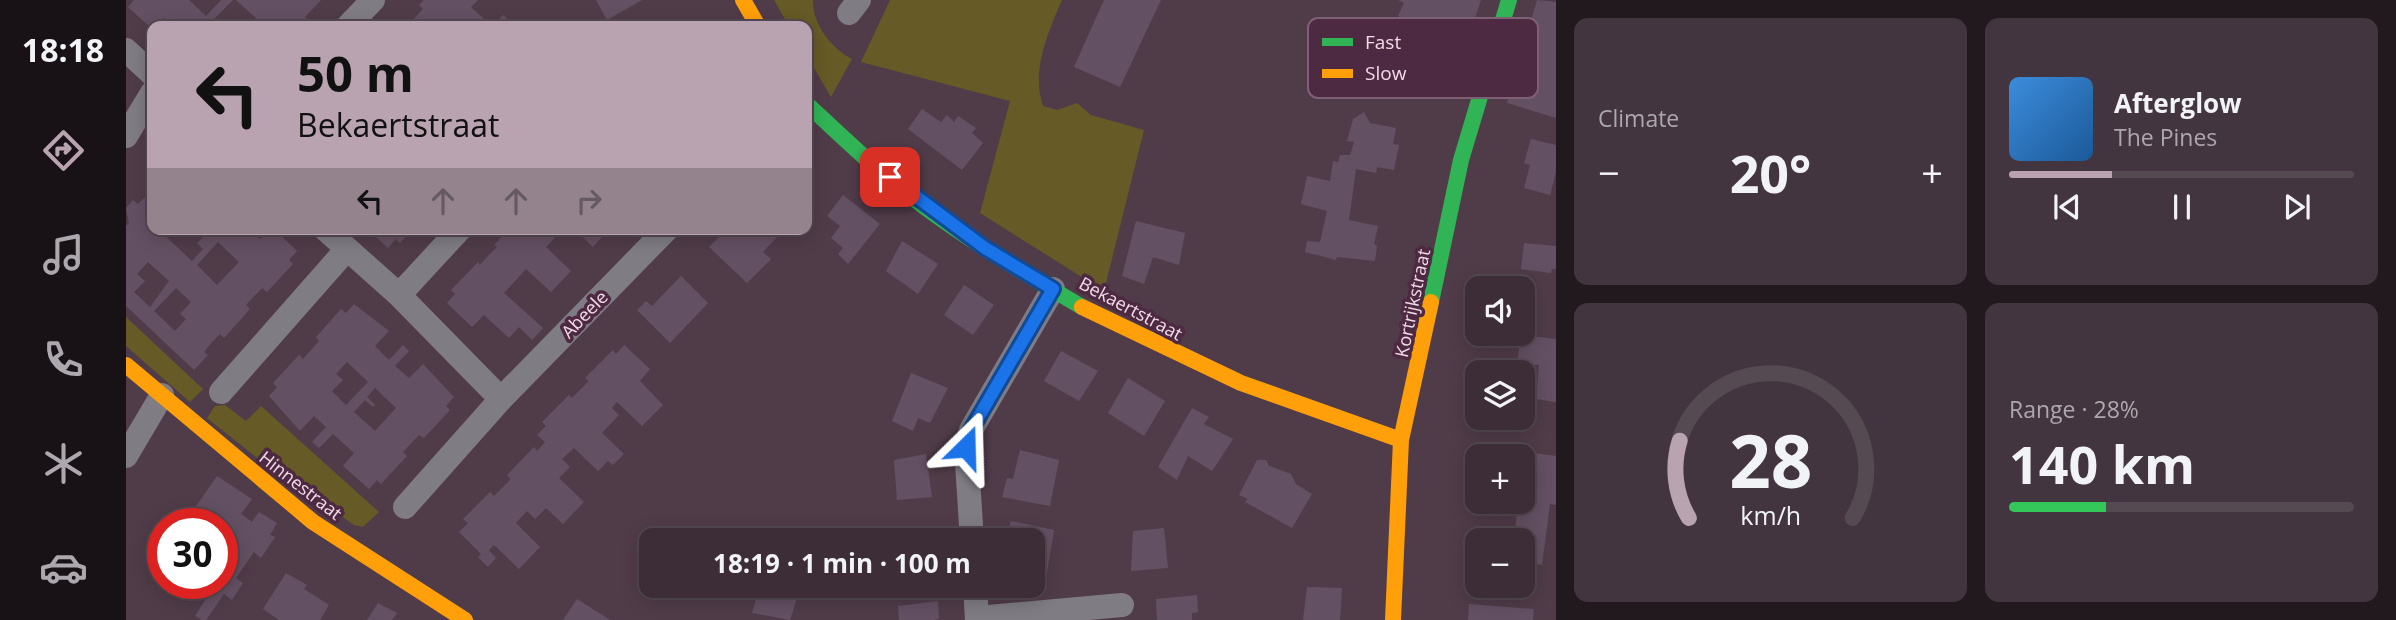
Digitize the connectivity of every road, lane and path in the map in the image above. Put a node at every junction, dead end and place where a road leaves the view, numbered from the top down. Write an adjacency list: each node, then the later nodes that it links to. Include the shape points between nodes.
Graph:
1 (373, 0): 5 (street)
2 (743, 0): 6 (street)
3 (1509, 0): 4 (street, Kortrijkstraat)
4 (1504, 18)
5 (353, 21)
6 (755, 21)
7 (126, 50): 8 (street)
8 (147, 69)
9 (1480, 98): 23 (street, Kortrijkstraat, via 1461,160)
10 (147, 101): 12 (street)
11 (812, 109): 17 (street, Bekaertstraat, via 929,208)
12 (126, 136)
13 (332, 235): 16 (street)
14 (454, 235): 18 (street)
15 (661, 235): 22 (street, Abeele)
16 (347, 249): 18 (street); 20 (street)
17 (1053, 289): 23 (street, Bekaertstraat, via 1154,345 1330,418); 26 (street, via 971,430 966,447)
18 (399, 295): 22 (street)
19 (126, 365): 21 (street, Hinnestraat)
20 (221, 392)
21 (162, 395): 24 (street); 30 (street, Hinnestraat, via 313,522)
22 (501, 399): 25 (street, Abeele)
23 (1401, 439): 31 (street, Kortrijkstraat)
24 (126, 456)
25 (405, 508)
26 (971, 528)
27 (976, 598): 29 (street)
28 (1122, 606): 29 (street)
29 (977, 619)
30 (465, 620)
31 (1393, 620)

